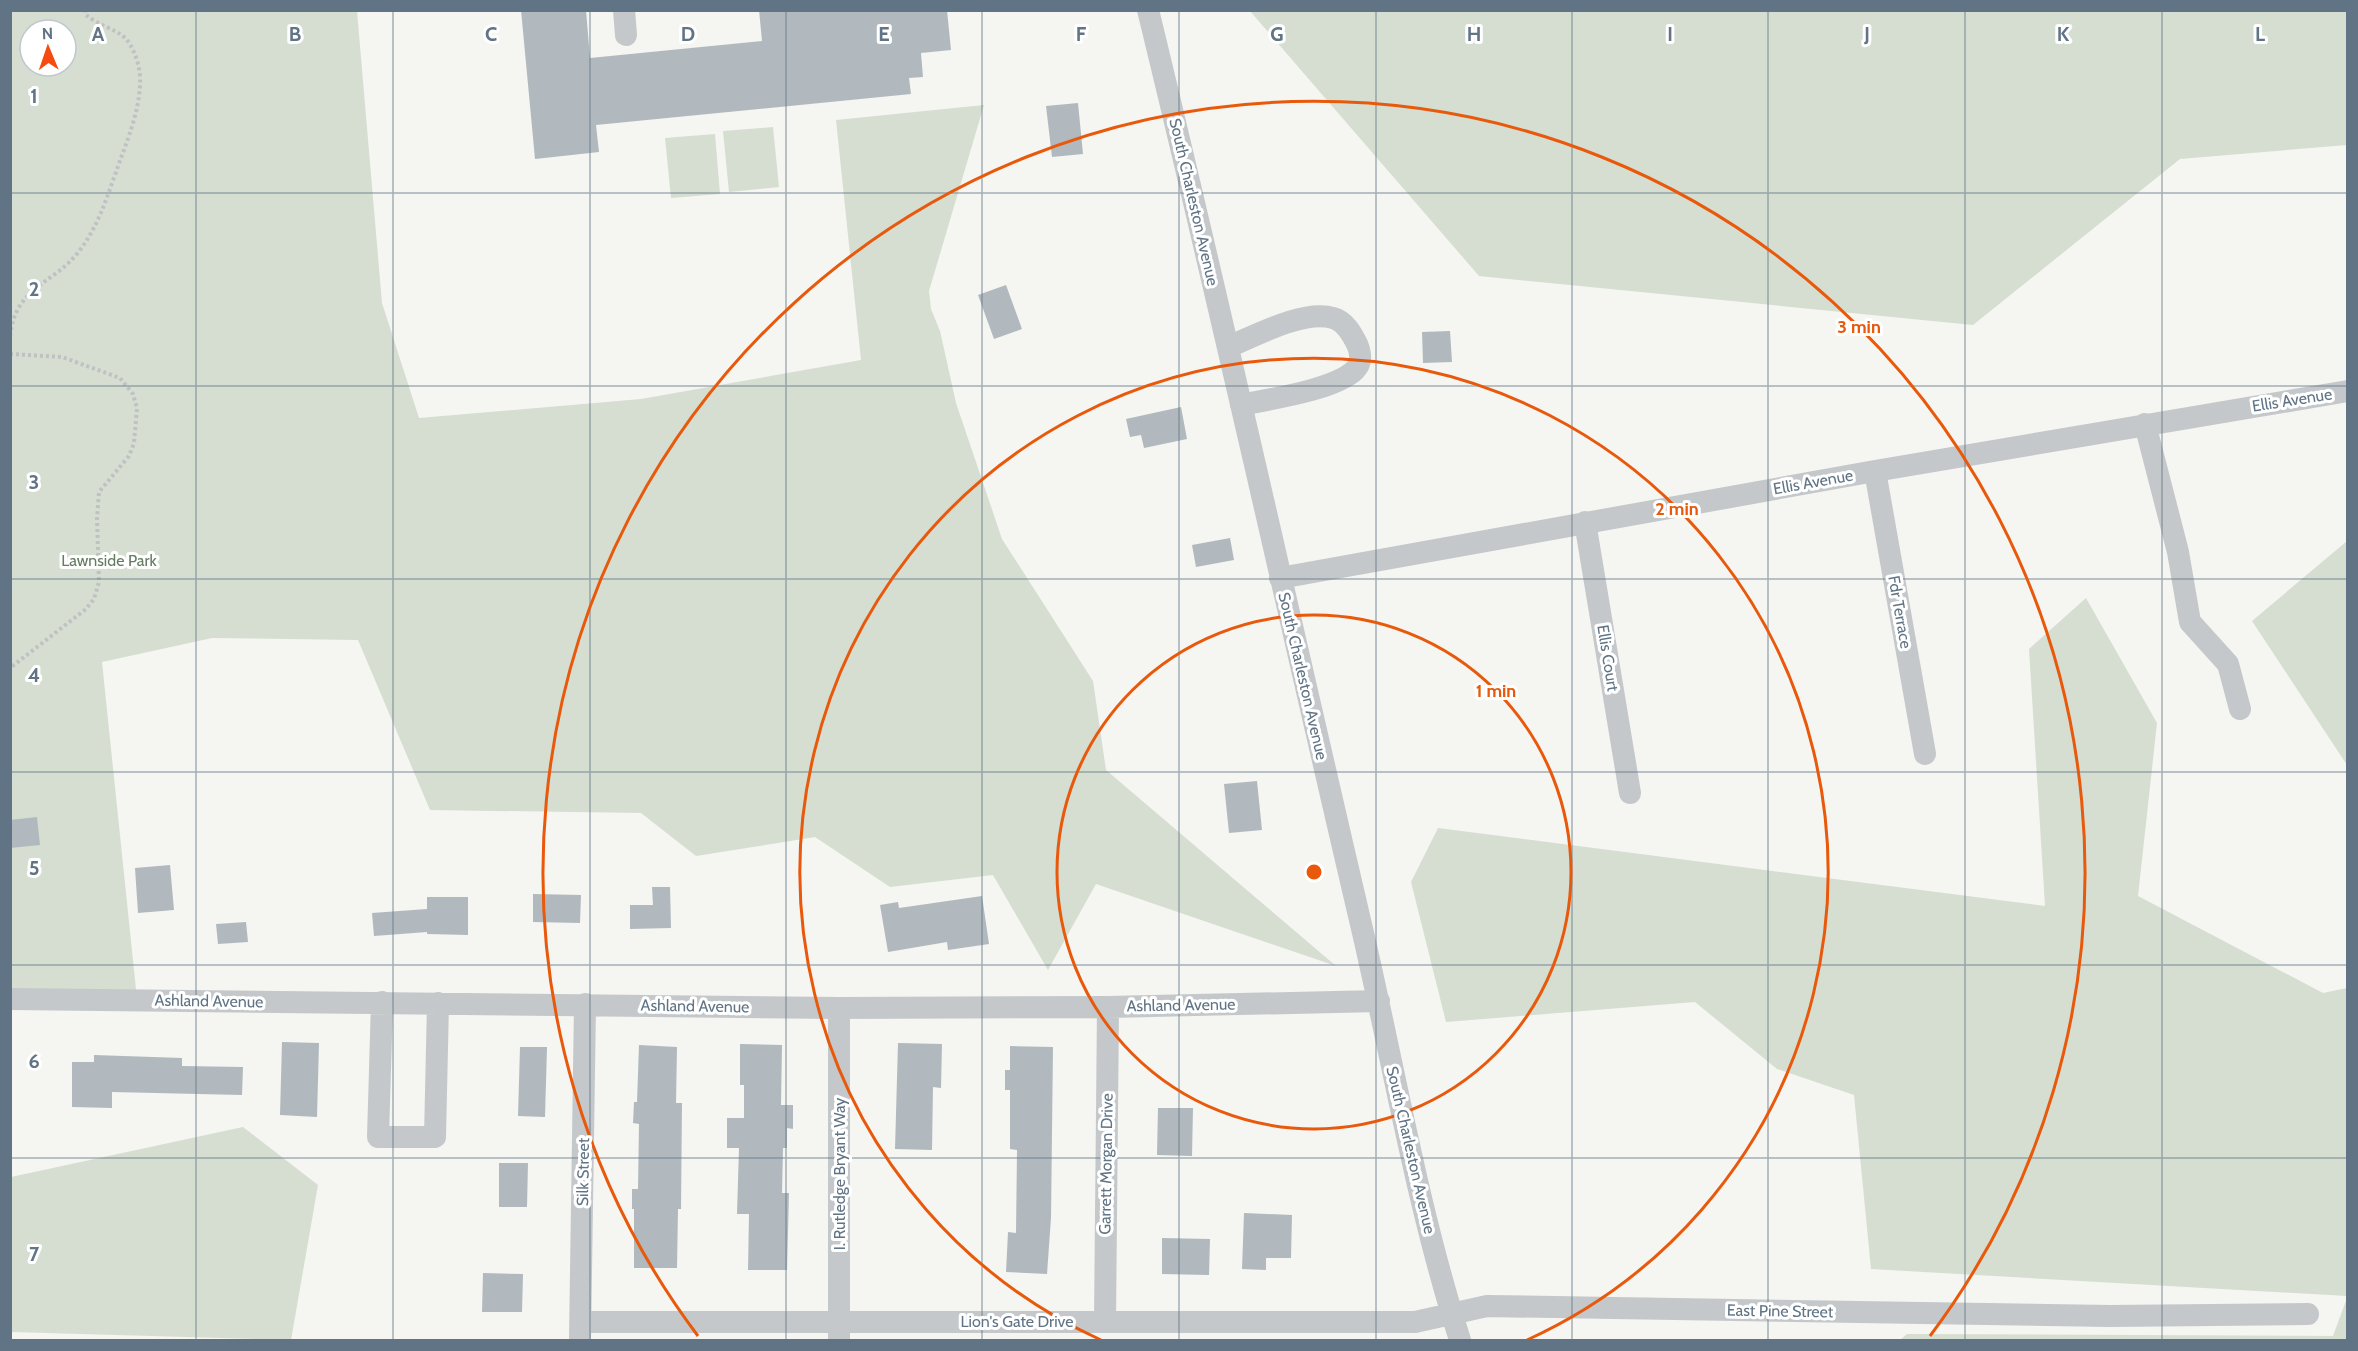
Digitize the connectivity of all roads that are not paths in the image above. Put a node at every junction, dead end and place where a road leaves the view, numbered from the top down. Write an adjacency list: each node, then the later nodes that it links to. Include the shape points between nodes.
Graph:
1 (624, 10): 3 (street)
2 (1148, 10): 4 (street, South Charleston Avenue)
3 (626, 35)
4 (1228, 346): 6 (street, South Charleston Avenue); 6 (street, via 1321,315 1336,318 1351,332 1359,350 1361,360 1346,376 1310,390)
5 (2348, 391): 7 (street, Ellis Avenue)
6 (1241, 405): 10 (street, South Charleston Avenue)
7 (2145, 424): 8 (street, Ellis Avenue); 11 (street, via 2178,552 2190,622 2228,664)
8 (1875, 471): 9 (street, Ellis Avenue); 12 (street, Fdr Terrace)
9 (1586, 522): 10 (street, Ellis Avenue); 13 (street, Ellis Court)
10 (1280, 578): 15 (street, South Charleston Avenue)
11 (2240, 709)
12 (1925, 754)
13 (1630, 793)
14 (10, 999): 16 (street, Ashland Avenue)
15 (1379, 1001): 19 (street, Ashland Avenue); 21 (street, South Charleston Avenue, via 1412,1165)
16 (382, 1002): 17 (street, Ashland Avenue); 17 (street, via 378,1137 435,1137)
17 (438, 1003): 18 (street, Ashland Avenue)
18 (585, 1004): 20 (street, Ashland Avenue); 24 (street, Silk Street)
19 (1108, 1006): 20 (street, Ashland Avenue); 23 (street, Garrett Morgan Drive)
20 (839, 1008): 25 (street, I. Rutledge Bryant Way)
21 (1452, 1314): 22 (street, East Pine Street, via 1487,1306 2109,1316); 23 (street, Lion's Gate Drive, via 1415,1322); 26 (street, South Charleston Avenue)
22 (2308, 1314)
23 (1105, 1321): 25 (street, Lion's Gate Drive)
24 (580, 1331): 25 (street, Lion's Gate Drive)
25 (839, 1331)
26 (1460, 1341)

